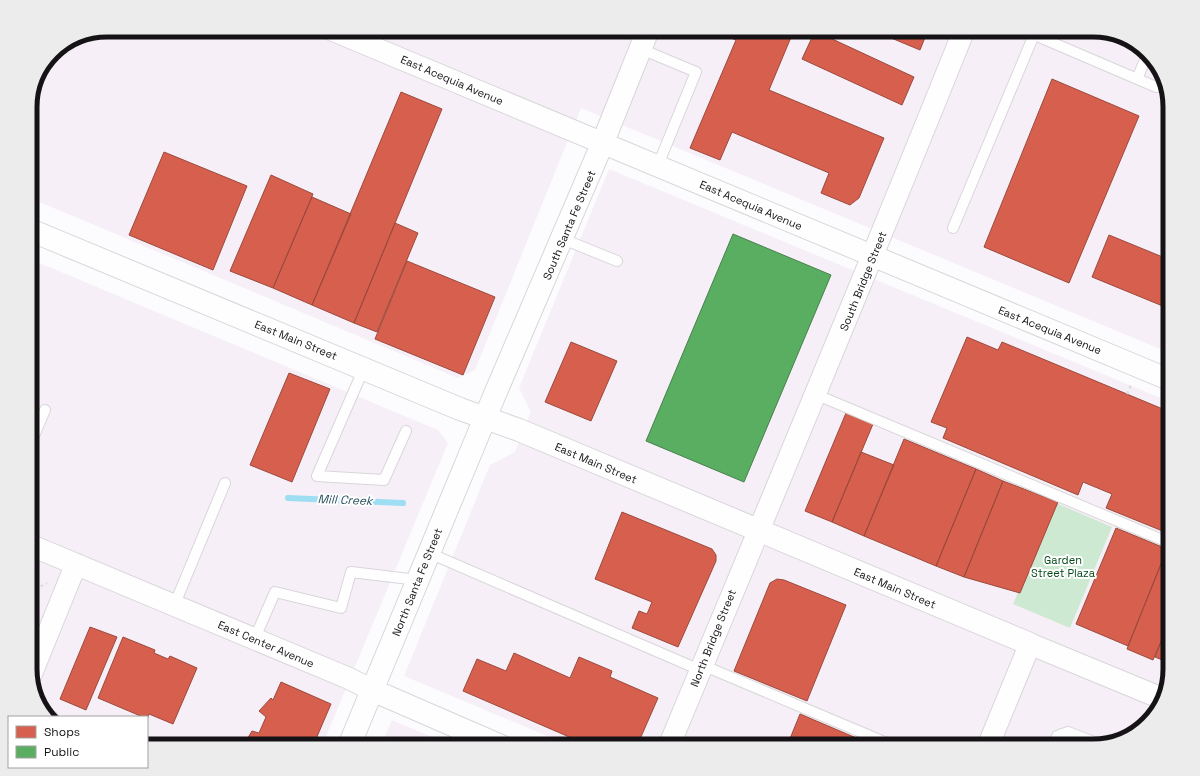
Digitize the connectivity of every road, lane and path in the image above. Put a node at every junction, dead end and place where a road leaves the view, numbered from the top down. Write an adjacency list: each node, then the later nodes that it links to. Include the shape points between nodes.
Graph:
1 (349, 37): 9 (street, East Acequia Avenue)
2 (961, 37): 14 (street, South Bridge Street)
3 (1033, 37): 11 (lane)
4 (1046, 37): 7 (lane)
5 (645, 40): 9 (street, South Santa Fe Street); 10 (lane, via 696,72)
6 (1145, 60): 7 (lane)
7 (1137, 79): 8 (lane)
8 (1160, 87)
9 (603, 142): 10 (street, East Acequia Avenue); 13 (street, South Santa Fe Street)
10 (658, 165): 14 (street, East Acequia Avenue)
11 (953, 228)
12 (37, 233): 16 (street, East Main Street)
13 (563, 239): 15 (lane); 20 (street, South Santa Fe Street)
14 (873, 257): 17 (street, East Acequia Avenue); 18 (street, South Bridge Street)
15 (617, 261)
16 (364, 368): 20 (street, East Main Street); 22 (lane, via 317,476 384,480)
17 (1163, 377)
18 (816, 395): 24 (street, South Bridge Street); 25 (lane)
19 (45, 410): 21 (lane)
20 (485, 418): 24 (street, East Main Street); 27 (street, North Santa Fe Street)
21 (37, 429)
22 (406, 431)
23 (225, 483): 30 (lane)
24 (758, 530): 32 (street, East Main Street); 34 (street, North Bridge Street)
25 (1163, 540)
26 (37, 548): 28 (street, East Center Avenue)
27 (428, 553): 29 (street, North Santa Fe Street); 34 (lane)
28 (76, 564): 30 (street, East Center Avenue); 33 (street)
29 (418, 580): 31 (lane, via 351,572 341,608 275,592); 35 (street, North Santa Fe Street)
30 (174, 606): 31 (street, East Center Avenue)
31 (254, 640): 35 (street, East Center Avenue)
32 (1030, 644): 36 (street, East Main Street); 41 (street)
33 (37, 658)
34 (701, 668): 39 (street, North Bridge Street); 40 (lane)
35 (372, 690): 37 (street, North Santa Fe Street); 38 (street, East Center Avenue)
36 (1157, 696)
37 (352, 739)
38 (485, 739)
39 (672, 739)
40 (877, 739)
41 (991, 739)
42 (1056, 739): 43 (lane, via 1057,736 1068,732)
43 (1086, 739)

